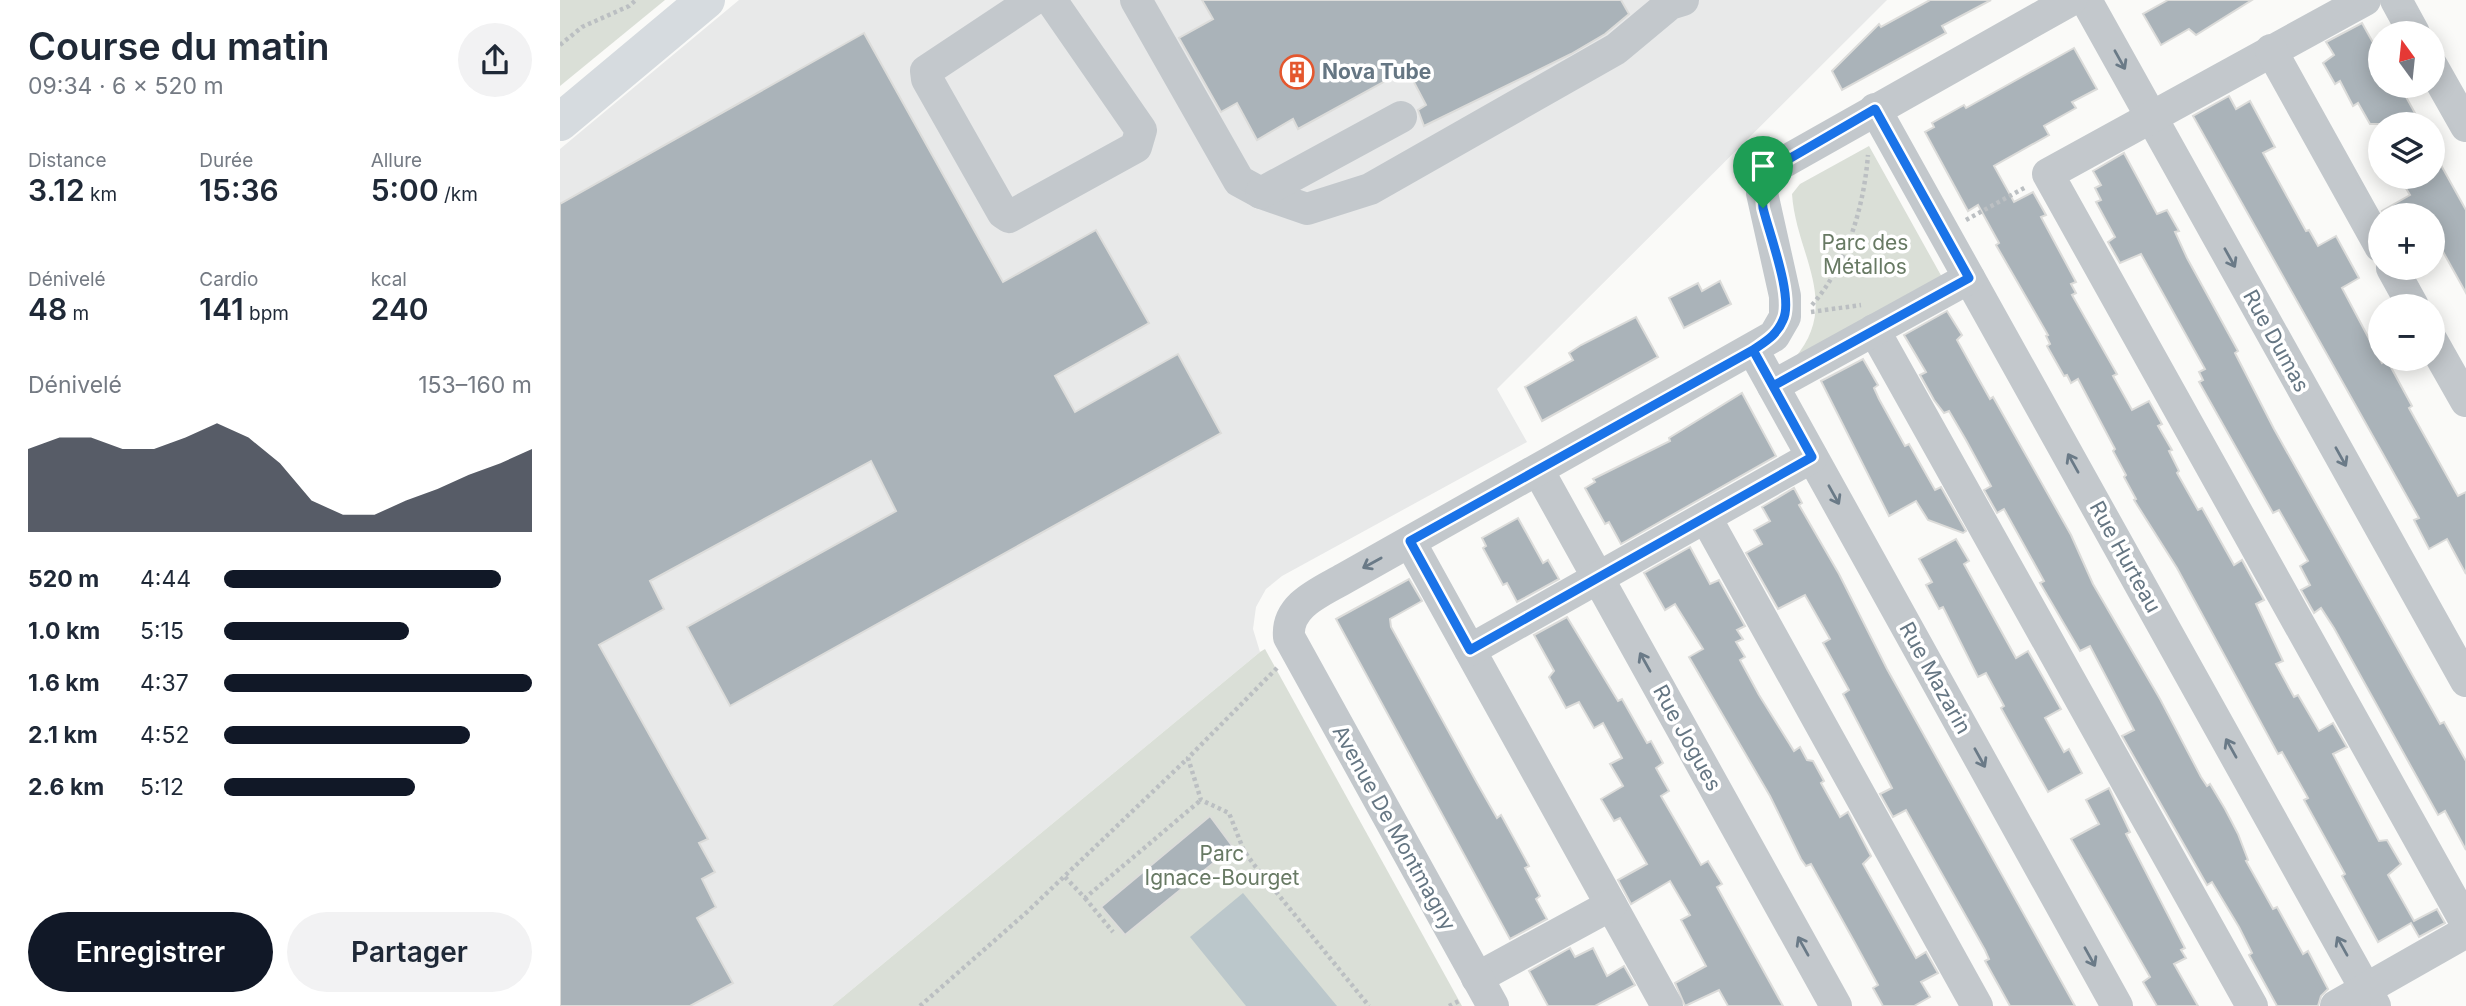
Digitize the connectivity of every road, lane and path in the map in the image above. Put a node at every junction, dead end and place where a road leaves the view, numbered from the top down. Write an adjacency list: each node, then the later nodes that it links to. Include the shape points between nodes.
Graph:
1 (636, 0): 12 (path, via 582,27)
2 (706, 0): 18 (main road)
3 (1033, 0): 4 (street, via 926,71 1003,213 1009,216 1136,147 1141,140 1140,130)
4 (1051, 0)
5 (1136, 0): 22 (street, via 1239,181)
6 (1683, 0): 22 (street, via 1670,4 1616,49 1370,189 1307,209)
7 (2071, 0): 15 (street)
8 (2086, 0): 17 (street, Rue Dumas, one-way to 17)
9 (2365, 0): 13 (street)
10 (2396, 0): 11 (street)
11 (2407, 21)
12 (560, 46)
13 (2271, 50): 17 (street); 24 (street)
14 (2445, 89): 19 (street)
15 (1875, 109): 25 (street, Rue Hurteau); 28 (street, via 1787,157 1765,179 1763,208 1785,296 1785,317 1774,336)
16 (1401, 117): 22 (street)
17 (2151, 117): 21 (street); 39 (street, Rue Dumas, one-way to 39)
18 (560, 122)
19 (2466, 126)
20 (1869, 144): 26 (path, via 1846,249)
21 (2048, 174): 23 (path); 45 (street)
22 (1261, 193)
23 (1963, 221)
24 (2368, 224)
25 (1969, 278): 27 (street); 49 (street, Rue Hurteau, one-way to 25)
26 (1812, 305)
27 (1874, 330): 30 (street); 58 (street)
28 (1753, 350): 30 (street, Rue Mazarin); 33 (street)
29 (2445, 364): 31 (street)
30 (1773, 386): 32 (street, Rue Mazarin)
31 (2466, 401)
32 (1812, 457): 34 (street); 57 (street, Rue Mazarin, one-way to 57)
33 (1538, 470): 35 (street); 36 (street, Rue Jogues)
34 (1706, 518): 36 (street); 56 (street)
35 (1410, 541): 37 (street); 38 (street, one-way to 38, via 1295,610 1288,625)
36 (1599, 578): 37 (street); 55 (street, Rue Jogues, one-way to 36)
37 (1470, 650): 44 (street)
38 (1286, 659): 40 (path, via 1236,716); 48 (street, Avenue De Montmagny)
39 (2466, 681)
40 (1188, 758): 41 (path); 42 (path)
41 (1201, 800): 43 (path); 51 (path, via 1229,813 1244,851)
42 (1065, 877): 43 (path); 50 (path)
43 (1085, 898): 46 (path)
44 (1611, 905): 48 (street); 54 (street)
45 (2466, 923)
46 (1113, 932)
47 (2466, 932): 49 (street)
48 (1469, 989): 52 (path); 53 (street, Avenue De Montmagny)
49 (2370, 997): 59 (street)
50 (920, 1006)
51 (1369, 1006)
52 (1449, 1006)
53 (1493, 1006)
54 (1667, 1006)
55 (1836, 1006)
56 (1977, 1006)
57 (2117, 1006)
58 (2252, 1006)
59 (2336, 1006)

